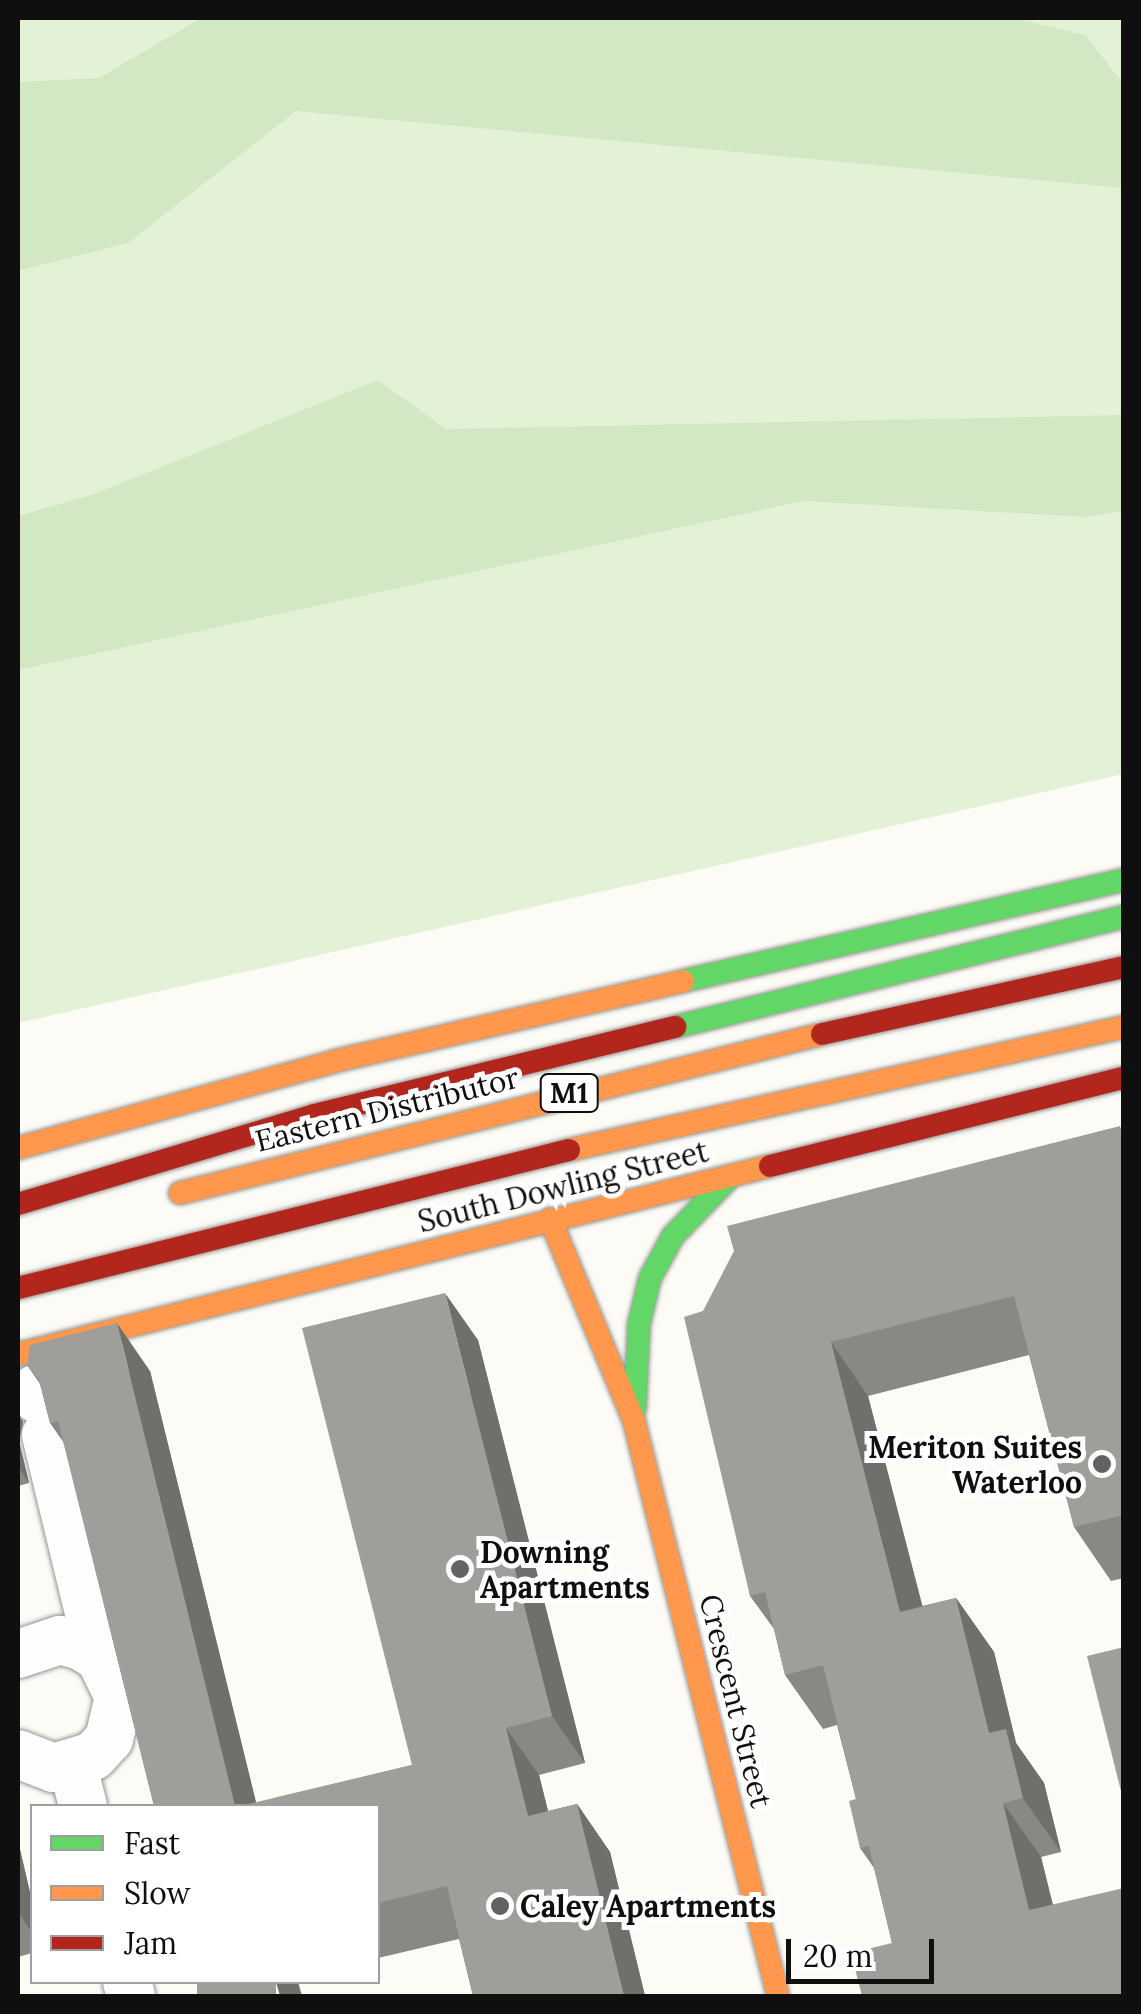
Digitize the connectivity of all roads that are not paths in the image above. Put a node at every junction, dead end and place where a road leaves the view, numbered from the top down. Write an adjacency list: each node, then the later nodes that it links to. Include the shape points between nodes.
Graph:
1 (1124, 880): 6 (main road, via 335,1061)
2 (1124, 917): 9 (main road, via 314,1115)
3 (1124, 967): 8 (main road, Eastern Distributor / M1, via 636,1076)
4 (1124, 1027): 11 (main road, M1, via 506,1164)
5 (1124, 1078): 7 (main road, South Dowling Street)
6 (18, 1148)
7 (731, 1176): 10 (main road, South Dowling Street); 13 (main road, Crescent Street, via 673,1236 650,1278)
8 (153, 1200)
9 (18, 1204)
10 (550, 1219): 12 (main road, South Dowling Street); 13 (main road, Crescent Street)
11 (18, 1288)
12 (34, 1394): 15 (street)
13 (634, 1421): 18 (main road, Crescent Street)
14 (18, 1654): 15 (street, via 60,1640)
15 (100, 1658): 17 (street, via 119,1697 117,1720)
16 (18, 1754): 17 (street)
17 (78, 1786)
18 (778, 1996)

